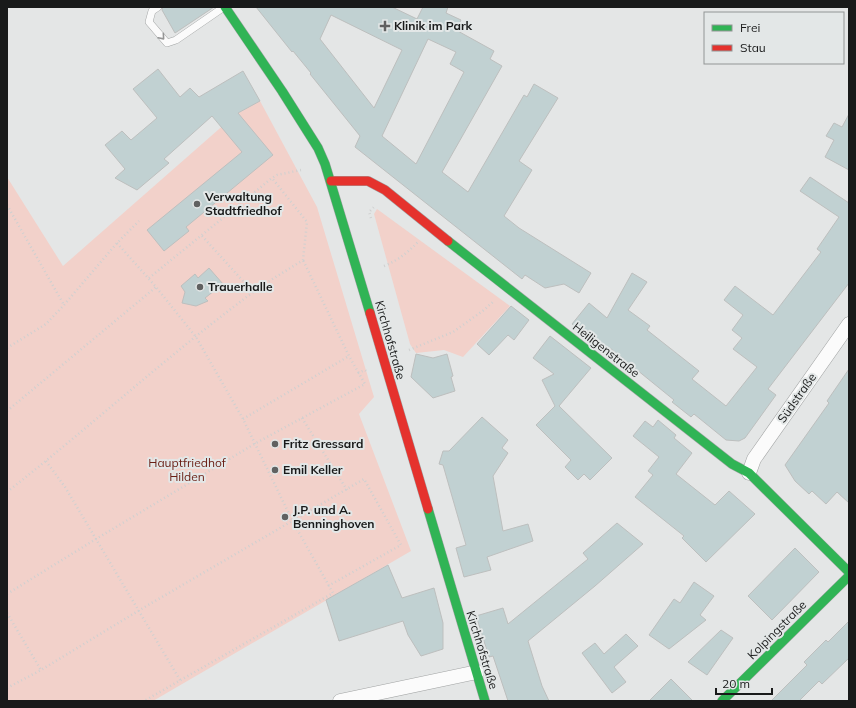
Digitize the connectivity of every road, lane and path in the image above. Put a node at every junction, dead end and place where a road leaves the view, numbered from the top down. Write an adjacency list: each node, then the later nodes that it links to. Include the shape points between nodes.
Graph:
1 (158, 7): 2 (lane, one-way to 2, via 152,11 149,22 167,42 176,40)
2 (224, 7): 5 (street, Kirchhofstraße, via 318,148)
3 (300, 170): 4 (path)
4 (272, 178): 10 (path); 13 (path, via 307,222)
5 (331, 181): 30 (street, Heiligenstraße, via 368,182 385,190 728,460); 42 (street, Kirchhofstraße)
6 (377, 204): 8 (path, via 369,212)
7 (7, 205): 19 (path)
8 (372, 218)
9 (139, 221): 12 (path)
10 (202, 236): 15 (path); 17 (path)
11 (422, 237): 14 (path, via 409,252)
12 (117, 242): 15 (path); 19 (path)
13 (303, 260): 17 (path); 24 (path)
14 (384, 266)
15 (149, 278): 16 (path)
16 (156, 287): 21 (path); 25 (path)
17 (253, 292): 21 (path)
18 (494, 300): 23 (path, via 453,332)
19 (64, 305): 22 (path, via 46,324)
20 (849, 324): 30 (street, Südstraße, via 754,459)
21 (196, 337): 27 (path); 29 (path)
22 (7, 348)
23 (408, 350)
24 (349, 356): 26 (path, via 365,384); 27 (path)
25 (7, 411)
26 (302, 418): 28 (path); 31 (path)
27 (243, 419): 28 (path)
28 (256, 443): 33 (path); 34 (path)
29 (46, 461): 32 (path); 34 (path)
30 (749, 473): 35 (street, Heiligenstraße)
31 (347, 490): 33 (path); 37 (path, via 364,479 401,545)
32 (7, 492)
33 (293, 522): 37 (path); 39 (path)
34 (96, 539): 38 (path); 39 (path)
35 (849, 572)
36 (849, 576): 48 (street, Kolpingstraße)
37 (328, 586): 43 (path, via 333,593)
38 (7, 594)
39 (138, 611): 41 (path); 43 (path)
40 (7, 613): 41 (path)
41 (41, 670): 44 (path)
42 (476, 672): 46 (street); 47 (street, Kirchhofstraße)
43 (180, 680): 45 (path)
44 (7, 688)
45 (144, 701)
46 (340, 701)
47 (485, 701)
48 (722, 701)

